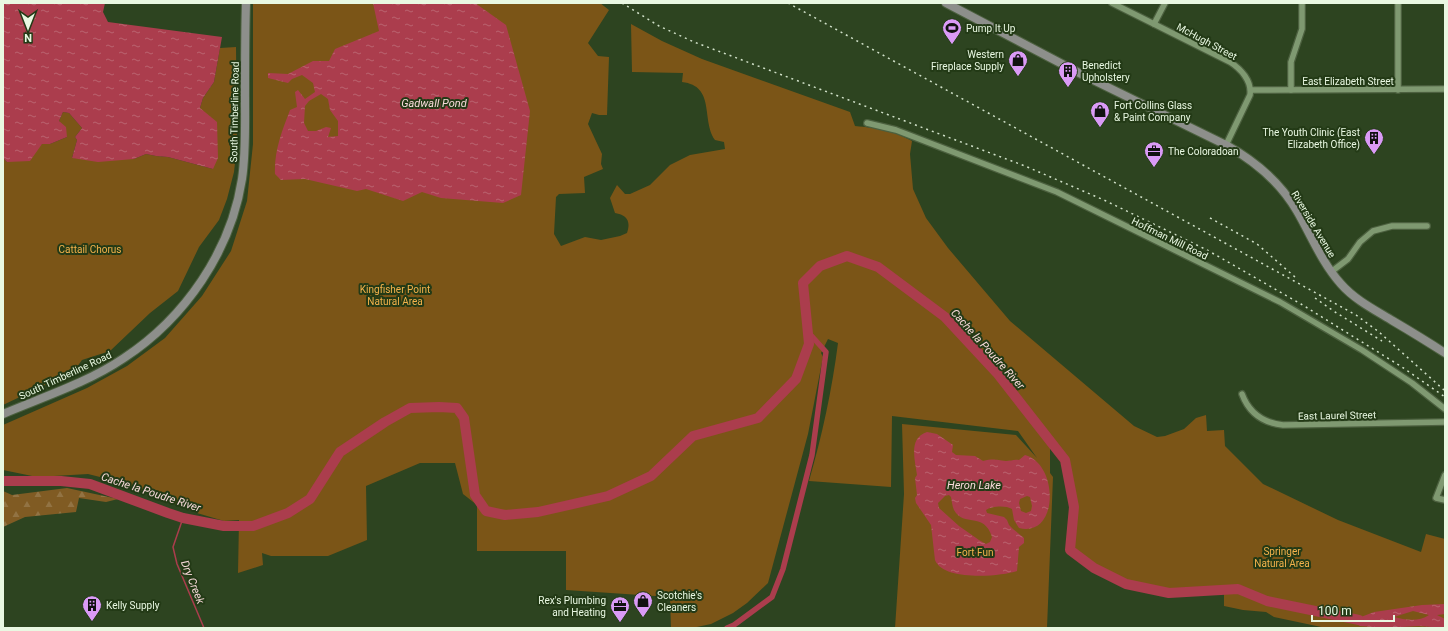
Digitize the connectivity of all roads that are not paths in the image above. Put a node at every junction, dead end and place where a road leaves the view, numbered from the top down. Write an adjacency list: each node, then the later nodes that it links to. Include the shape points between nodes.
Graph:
1 (246, 3): 19 (main road, South Timberline Road, via 245,140 242,179 232,219 220,249 201,282 180,309 149,340 123,359 92,376)
2 (946, 3): 13 (main road, Riverside Avenue)
3 (1112, 3): 7 (street, McHugh Street)
4 (1165, 3): 7 (street)
5 (1302, 3): 10 (street, via 1302,29 1291,62)
6 (1398, 3): 11 (street)
7 (1154, 24): 9 (street, McHugh Street, via 1230,62 1245,75)
8 (1445, 89): 11 (street, East Elizabeth Street)
9 (1251, 90): 10 (street, East Elizabeth Street); 13 (street)
10 (1291, 90): 11 (street, East Elizabeth Street)
11 (1398, 90)
12 (867, 123): 18 (street, Hoffman Mill Road, via 896,130 1057,192 1280,302 1362,350 1412,383)
13 (1226, 146): 15 (main road, Riverside Avenue, via 1256,164 1282,190)
14 (1427, 226): 15 (street, via 1392,226 1373,232 1360,242 1348,259)
15 (1331, 272): 16 (main road, Riverside Avenue, via 1356,298)
16 (1445, 353)
17 (1242, 394): 20 (street, East Laurel Street, via 1246,403 1258,416 1268,422 1282,425)
18 (1445, 409)
19 (3, 414)
20 (1445, 422)
21 (1445, 475): 22 (street, via 1436,498)
22 (1445, 500)

